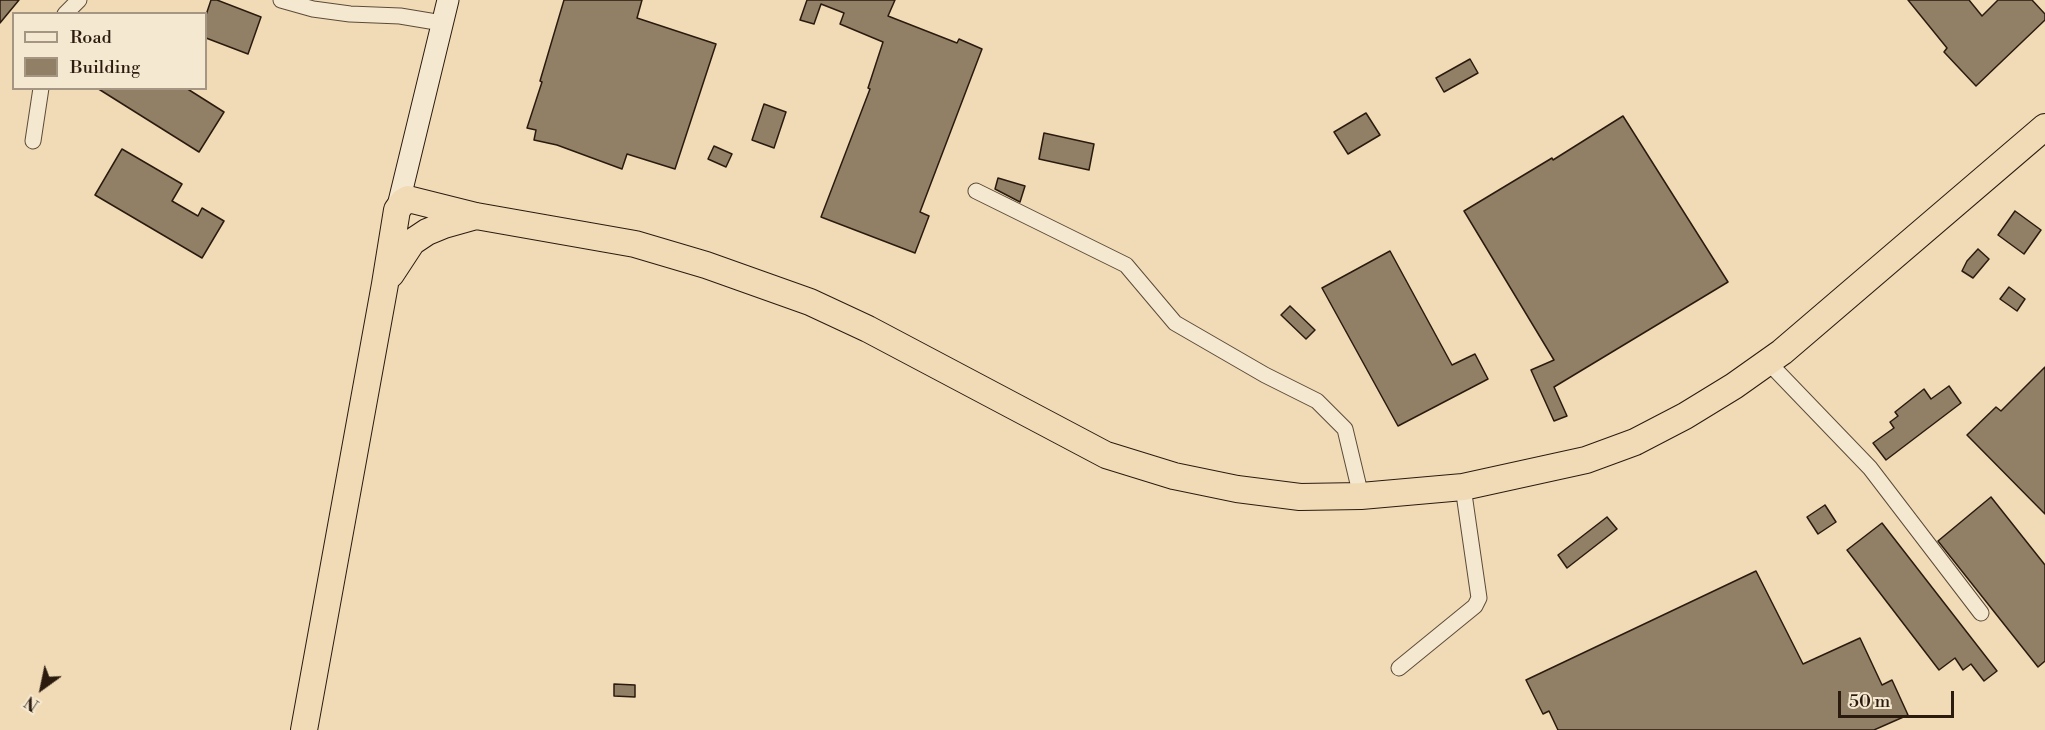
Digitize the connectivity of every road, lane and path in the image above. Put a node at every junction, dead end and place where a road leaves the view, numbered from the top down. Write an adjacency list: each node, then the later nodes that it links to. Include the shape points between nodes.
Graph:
1 (78, 0): 4 (street)
2 (281, 0): 5 (street, via 313,9)
3 (448, 0): 5 (main road)
4 (68, 12)
5 (442, 23): 10 (main road)
6 (41, 90): 8 (street)
7 (2045, 127): 13 (highway)
8 (33, 141)
9 (976, 191): 15 (street, via 1126,266 1175,323 1317,401 1345,429)
10 (397, 210): 11 (highway, via 403,202 415,200); 12 (highway)
11 (476, 216): 12 (highway, via 444,225 412,242); 15 (highway, via 635,244 810,302 1106,455 1174,476 1237,489 1300,497)
12 (385, 284): 18 (highway)
13 (1768, 362): 14 (highway, via 1685,416 1635,442 1587,460); 16 (street, via 1870,468)
14 (1463, 487): 15 (highway); 17 (street, via 1479,598)
15 (1361, 496)
16 (1981, 613)
17 (1399, 668)
18 (304, 730)

